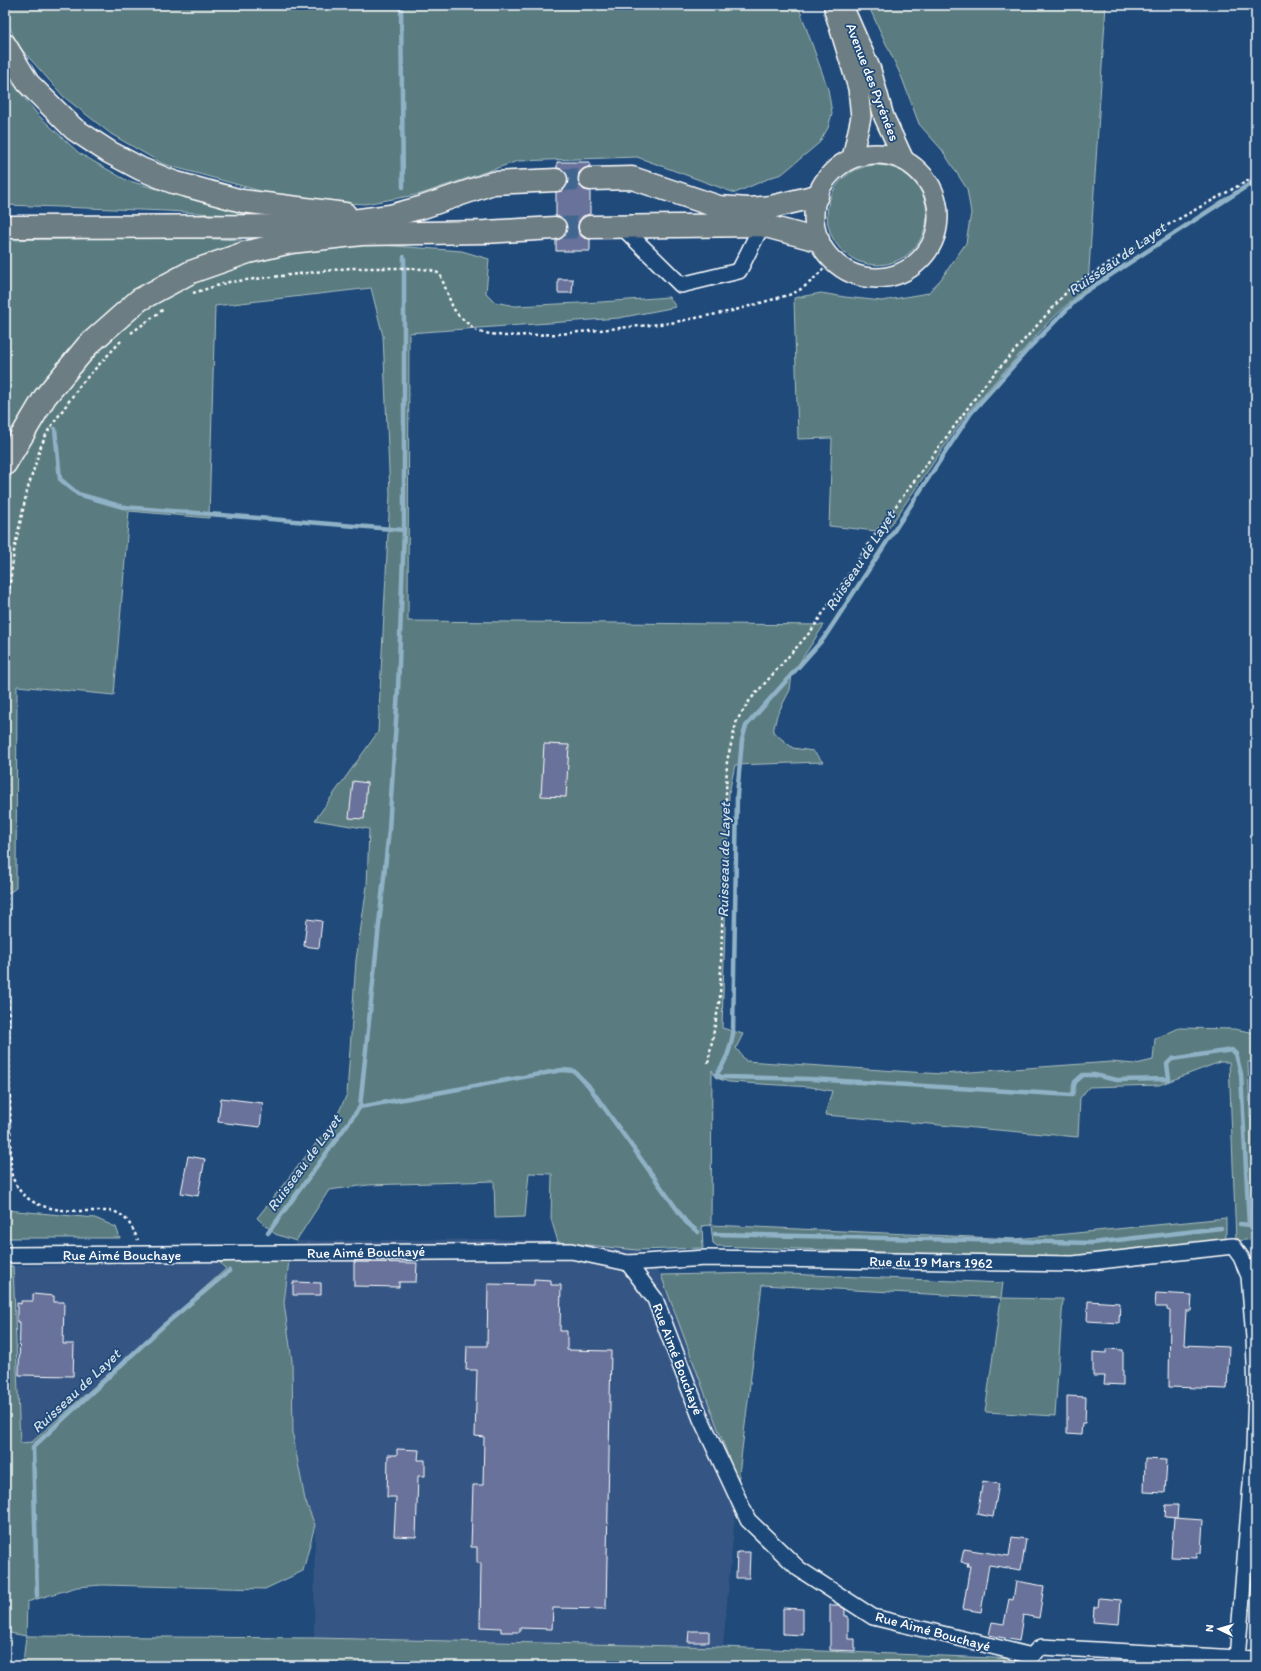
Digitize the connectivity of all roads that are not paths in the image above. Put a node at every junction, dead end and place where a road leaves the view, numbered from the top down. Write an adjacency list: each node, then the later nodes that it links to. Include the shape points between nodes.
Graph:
1 (832, 5): 4 (main road, Avenue des Pyrénées, via 858,88 861,117)
2 (841, 5): 5 (main road, Avenue des Pyrénées, via 871,70 884,117)
3 (5, 45): 11 (highway, via 28,83 74,129 141,169 173,182 242,201)
4 (852, 158): 5 (main road, via 867,154 891,155); 8 (main road, via 832,172)
5 (904, 160): 15 (main road, via 926,178 937,201 939,217 936,235 927,252 915,265 888,278 861,277 842,267)
6 (590, 179): 8 (highway, via 632,178 719,207 749,210)
7 (556, 180): 11 (highway, via 493,183)
8 (817, 196): 15 (main road, via 814,217)
9 (620, 225): 10 (highway); 10 (street, via 681,285 739,272); 13 (highway)
10 (762, 225): 15 (highway)
11 (365, 226): 12 (highway); 14 (highway, via 485,232); 16 (highway, via 248,252 191,272 139,300 88,345 45,397)
12 (5, 227)
13 (590, 227)
14 (555, 228)
15 (818, 240)
16 (5, 464)
17 (239, 1254): 18 (street, Rue Aimé Bouchaye); 19 (street, Rue Aimé Bouchayé, via 571,1251)
18 (5, 1255)
19 (628, 1263): 20 (street, Rue du 19 Mars 1962, via 706,1258 1073,1264 1233,1246 1249,1276 1256,1392); 22 (street, Rue Aimé Bouchayé, via 655,1299 701,1419 748,1520 799,1569 873,1617)
20 (1237, 1658): 21 (street); 22 (street, via 1042,1647 1037,1650)
21 (1256, 1659)
22 (1032, 1661)

